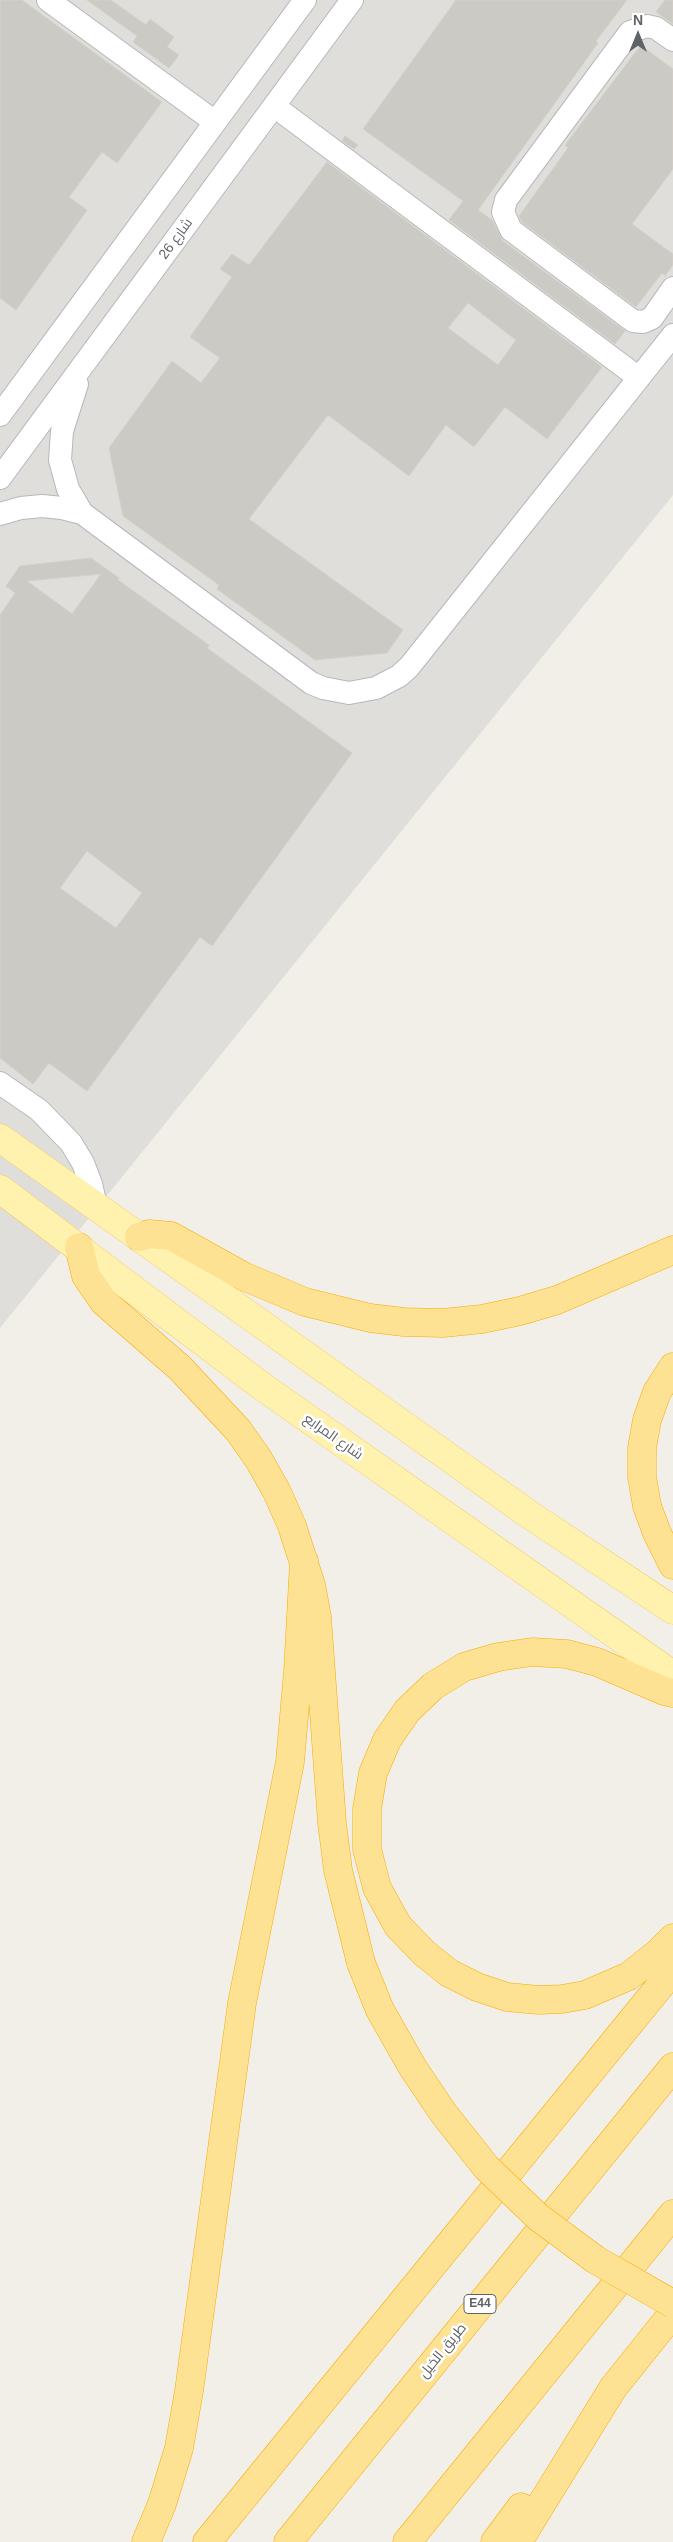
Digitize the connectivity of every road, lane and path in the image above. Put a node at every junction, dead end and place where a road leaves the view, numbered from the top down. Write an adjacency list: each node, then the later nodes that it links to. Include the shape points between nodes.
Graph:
1 (48, 0): 6 (street)
2 (305, 0): 6 (street)
3 (352, 0): 5 (street, شارع 26)
4 (673, 40): 7 (street, via 656,28 646,26 630,32 506,200 503,212 511,230 633,321 643,322 652,318)
5 (274, 106): 9 (street, شارع 26); 10 (street)
6 (215, 122): 11 (street)
7 (673, 288)
8 (673, 335): 10 (street)
9 (83, 366): 12 (street, شارع 26); 14 (street, via 60,445 62,474)
10 (639, 378): 14 (street, via 409,667 388,683 363,691 336,691 310,683)
11 (1, 413)
12 (0, 478)
13 (0, 514): 14 (street, via 42,506)
14 (82, 514)
15 (0, 1083): 18 (street, via 39,1110 71,1143 88,1177)
16 (0, 1138): 18 (main road)
17 (0, 1189): 20 (main road, شارع المرابع)
18 (96, 1206): 19 (main road)
19 (139, 1237): 21 (highway, via 149,1234 170,1236 250,1280 305,1302 370,1318 404,1322 452,1322 520,1311 558,1300); 25 (main road, via 541,1522)
20 (79, 1247): 23 (highway, via 86,1276 104,1302 180,1368 238,1430 259,1460 285,1509); 26 (main road, شارع المرابع, via 262,1387)
21 (673, 1250)
22 (673, 1367): 24 (highway, via 656,1392 647,1420 642,1448 642,1477 656,1534)
23 (304, 1561): 32 (highway, bridge, via 317,1617 337,1861 361,1963 380,2010 444,2114 486,2167 538,2217 596,2260); 35 (highway, via 290,1762 242,2003 189,2391 179,2448 162,2504)
24 (673, 1565)
25 (673, 1610)
26 (673, 1675)
27 (673, 1692): 28 (highway, via 597,1662 567,1654 532,1652 464,1667 433,1686 407,1710 386,1740 373,1773 367,1809 367,1849 377,1888 398,1926 449,1973 507,1997 547,2000 585,1995 629,1976)
28 (673, 1938)
29 (673, 1970): 36 (highway)
30 (673, 2067): 37 (highway, طريق الخيل / E44)
31 (673, 2214): 38 (highway)
32 (673, 2304)
33 (673, 2313): 34 (highway, via 613,2388)
34 (564, 2469): 39 (highway, via 552,2473 535,2487); 40 (highway)
35 (146, 2542)
36 (207, 2542)
37 (288, 2542)
38 (407, 2542)
39 (495, 2542)
40 (518, 2542)

